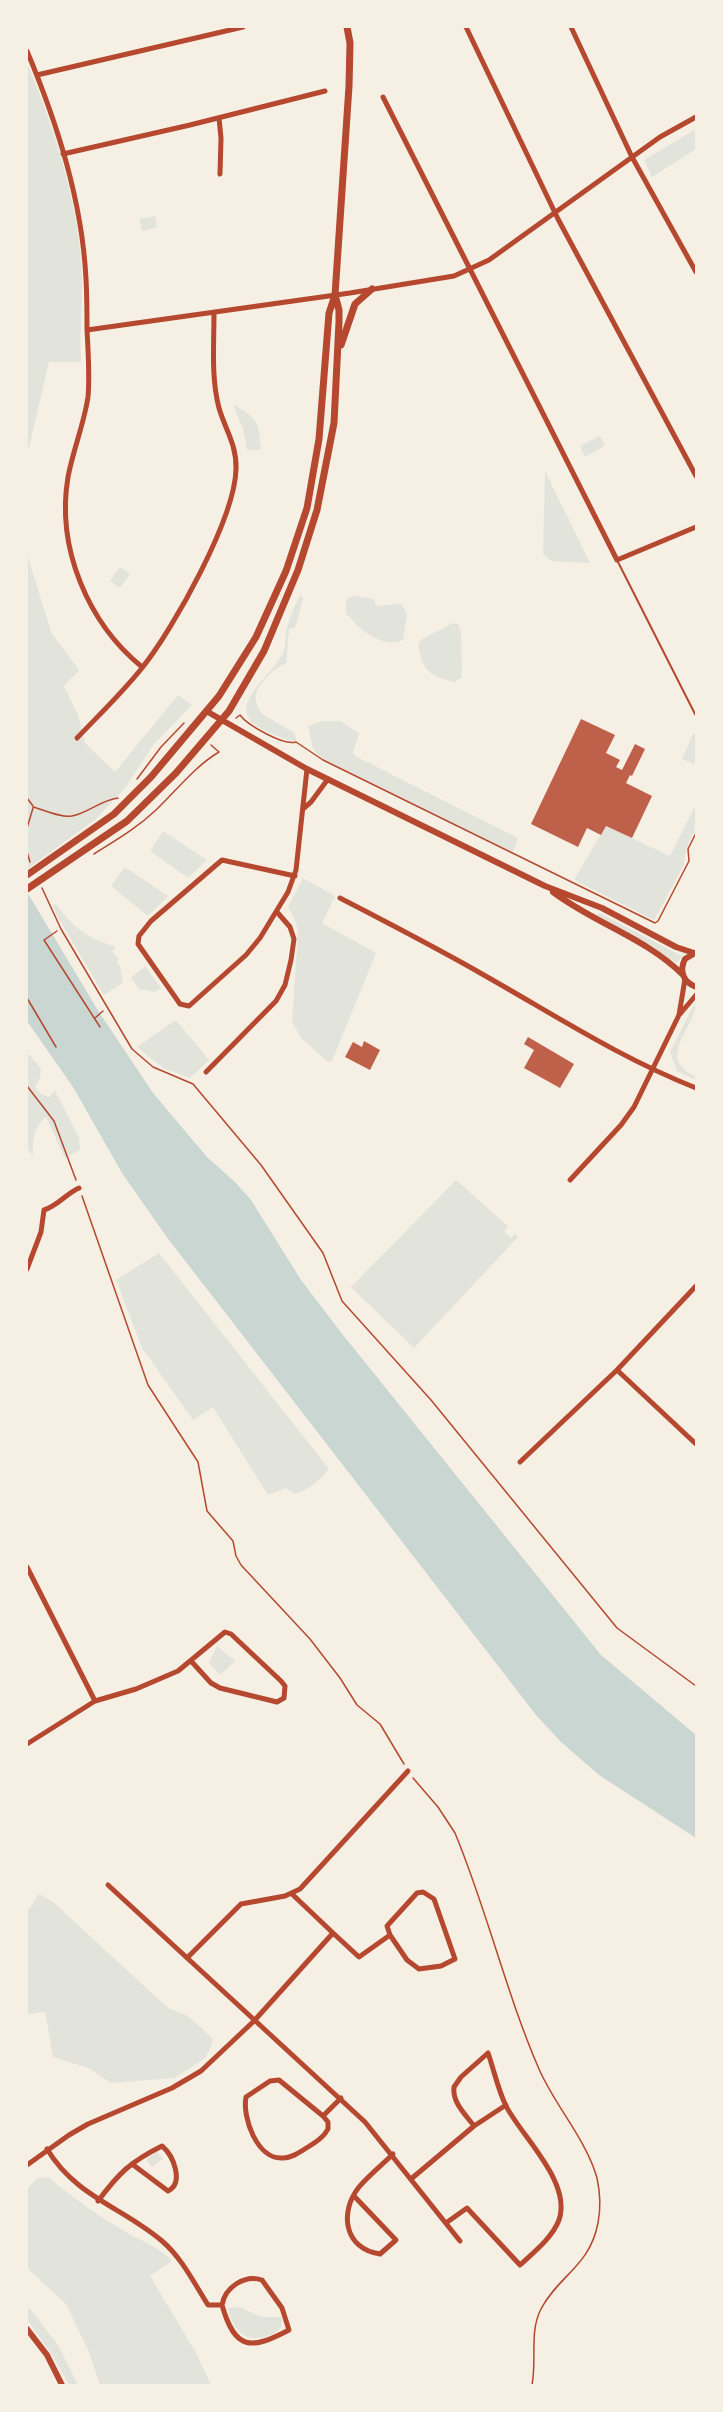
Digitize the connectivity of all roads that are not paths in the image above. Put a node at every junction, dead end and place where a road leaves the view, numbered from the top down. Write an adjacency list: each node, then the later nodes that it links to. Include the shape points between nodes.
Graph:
1 (243, 27): 5 (street)
2 (347, 27): 19 (main road, via 349,86)
3 (466, 27): 15 (street)
4 (571, 27): 13 (street)
5 (228, 29): 7 (street)
6 (27, 51): 7 (street)
7 (37, 75): 12 (street)
8 (325, 92): 11 (street)
9 (383, 97): 16 (street)
10 (696, 117): 13 (street)
11 (219, 118): 12 (street); 14 (street)
12 (63, 154): 21 (street, via 83,239)
13 (632, 157): 15 (street); 17 (street)
14 (220, 174)
15 (555, 212): 16 (street); 23 (street)
16 (469, 271): 18 (street); 25 (street)
17 (696, 272)
18 (372, 289): 19 (street); 22 (main road, via 351,312)
19 (335, 295): 20 (street); 22 (main road, via 339,310); 27 (main road, via 329,313 319,439 307,508 286,571 256,637)
20 (214, 313): 21 (street); 26 (street, via 216,392 236,456 234,487 224,521 194,583)
21 (87, 330): 26 (street, via 89,380 68,480 69,540 95,615 118,646)
22 (338, 359): 29 (main road, via 333,432 318,510 264,651)
23 (696, 476)
24 (696, 527): 25 (street)
25 (617, 560): 28 (lane)
26 (142, 668): 30 (street)
27 (208, 712): 29 (street); 34 (main road, via 114,814)
28 (696, 716)
29 (222, 720): 31 (street); 37 (main road, via 127,821)
30 (78, 738)
31 (307, 769): 32 (street); 33 (street)
32 (328, 779): 33 (street); 36 (street)
33 (304, 808): 35 (street)
34 (27, 875)
35 (295, 876): 39 (street); 39 (street, via 222,860 151,921 137,940 180,1004 189,1006 246,955)
36 (545, 886): 40 (street); 41 (street, via 573,907 656,952)
37 (27, 889)
38 (340, 898): 45 (street)
39 (277, 912): 46 (street, via 288,923 294,939 285,985 276,1001)
40 (695, 953): 41 (street, via 683,962)
41 (684, 977): 42 (street); 44 (street)
42 (696, 987)
43 (696, 995): 44 (street)
44 (679, 1015): 45 (street)
45 (653, 1071): 47 (street); 48 (street, via 621,1125)
46 (206, 1072)
47 (696, 1088)
48 (570, 1180)
49 (79, 1188): 50 (street, via 44,1210 41,1232)
50 (27, 1269)
51 (696, 1286): 52 (street)
52 (616, 1370): 53 (street); 54 (street)
53 (696, 1444)
54 (520, 1462)
55 (27, 1567): 57 (street)
56 (191, 1661): 56 (street, via 220,1688 277,1702 284,1698 285,1686 281,1681 231,1634 225,1632); 57 (street, via 162,1679)
57 (95, 1701): 58 (street)
58 (27, 1744)
59 (408, 1771): 61 (street)
60 (108, 1885): 64 (street)
61 (292, 1894): 62 (street); 64 (street, via 241,1904)
62 (333, 1933): 63 (street, via 359,1958); 65 (street)
63 (390, 1935): 63 (street, via 387,1926 417,1893 428,1893 434,1899 455,1959 419,1969 407,1960)
64 (187, 1958): 65 (street)
65 (254, 2020): 66 (street); 70 (street, via 189,2080 88,2124)
66 (341, 2098): 68 (street); 71 (street)
67 (506, 2105): 69 (street); 69 (street, via 488,2053 454,2087 459,2107); 77 (street, via 558,2188 560,2213 555,2228 520,2265 466,2208)
68 (323, 2116): 68 (street, via 328,2129 321,2138 292,2156 279,2158 264,2150 254,2136 246,2114 246,2097 270,2081 279,2080)
69 (474, 2126): 74 (street)
70 (47, 2149): 73 (street); 76 (street, via 71,2181)
71 (393, 2154): 74 (street); 75 (street)
72 (132, 2163): 72 (street, via 162,2146 177,2181 168,2192); 76 (street)
73 (27, 2165)
74 (411, 2179): 77 (street)
75 (354, 2196): 75 (street, via 348,2219 349,2235 359,2246 380,2254 396,2240)
76 (98, 2201): 79 (street, via 162,2241 208,2305)
77 (446, 2223): 78 (street)
78 (460, 2241)
79 (222, 2305): 79 (street, via 237,2337 245,2344 289,2330 282,2308 262,2280 251,2278 237,2283 225,2294)
80 (27, 2329): 81 (street, via 47,2355)
81 (62, 2385)

